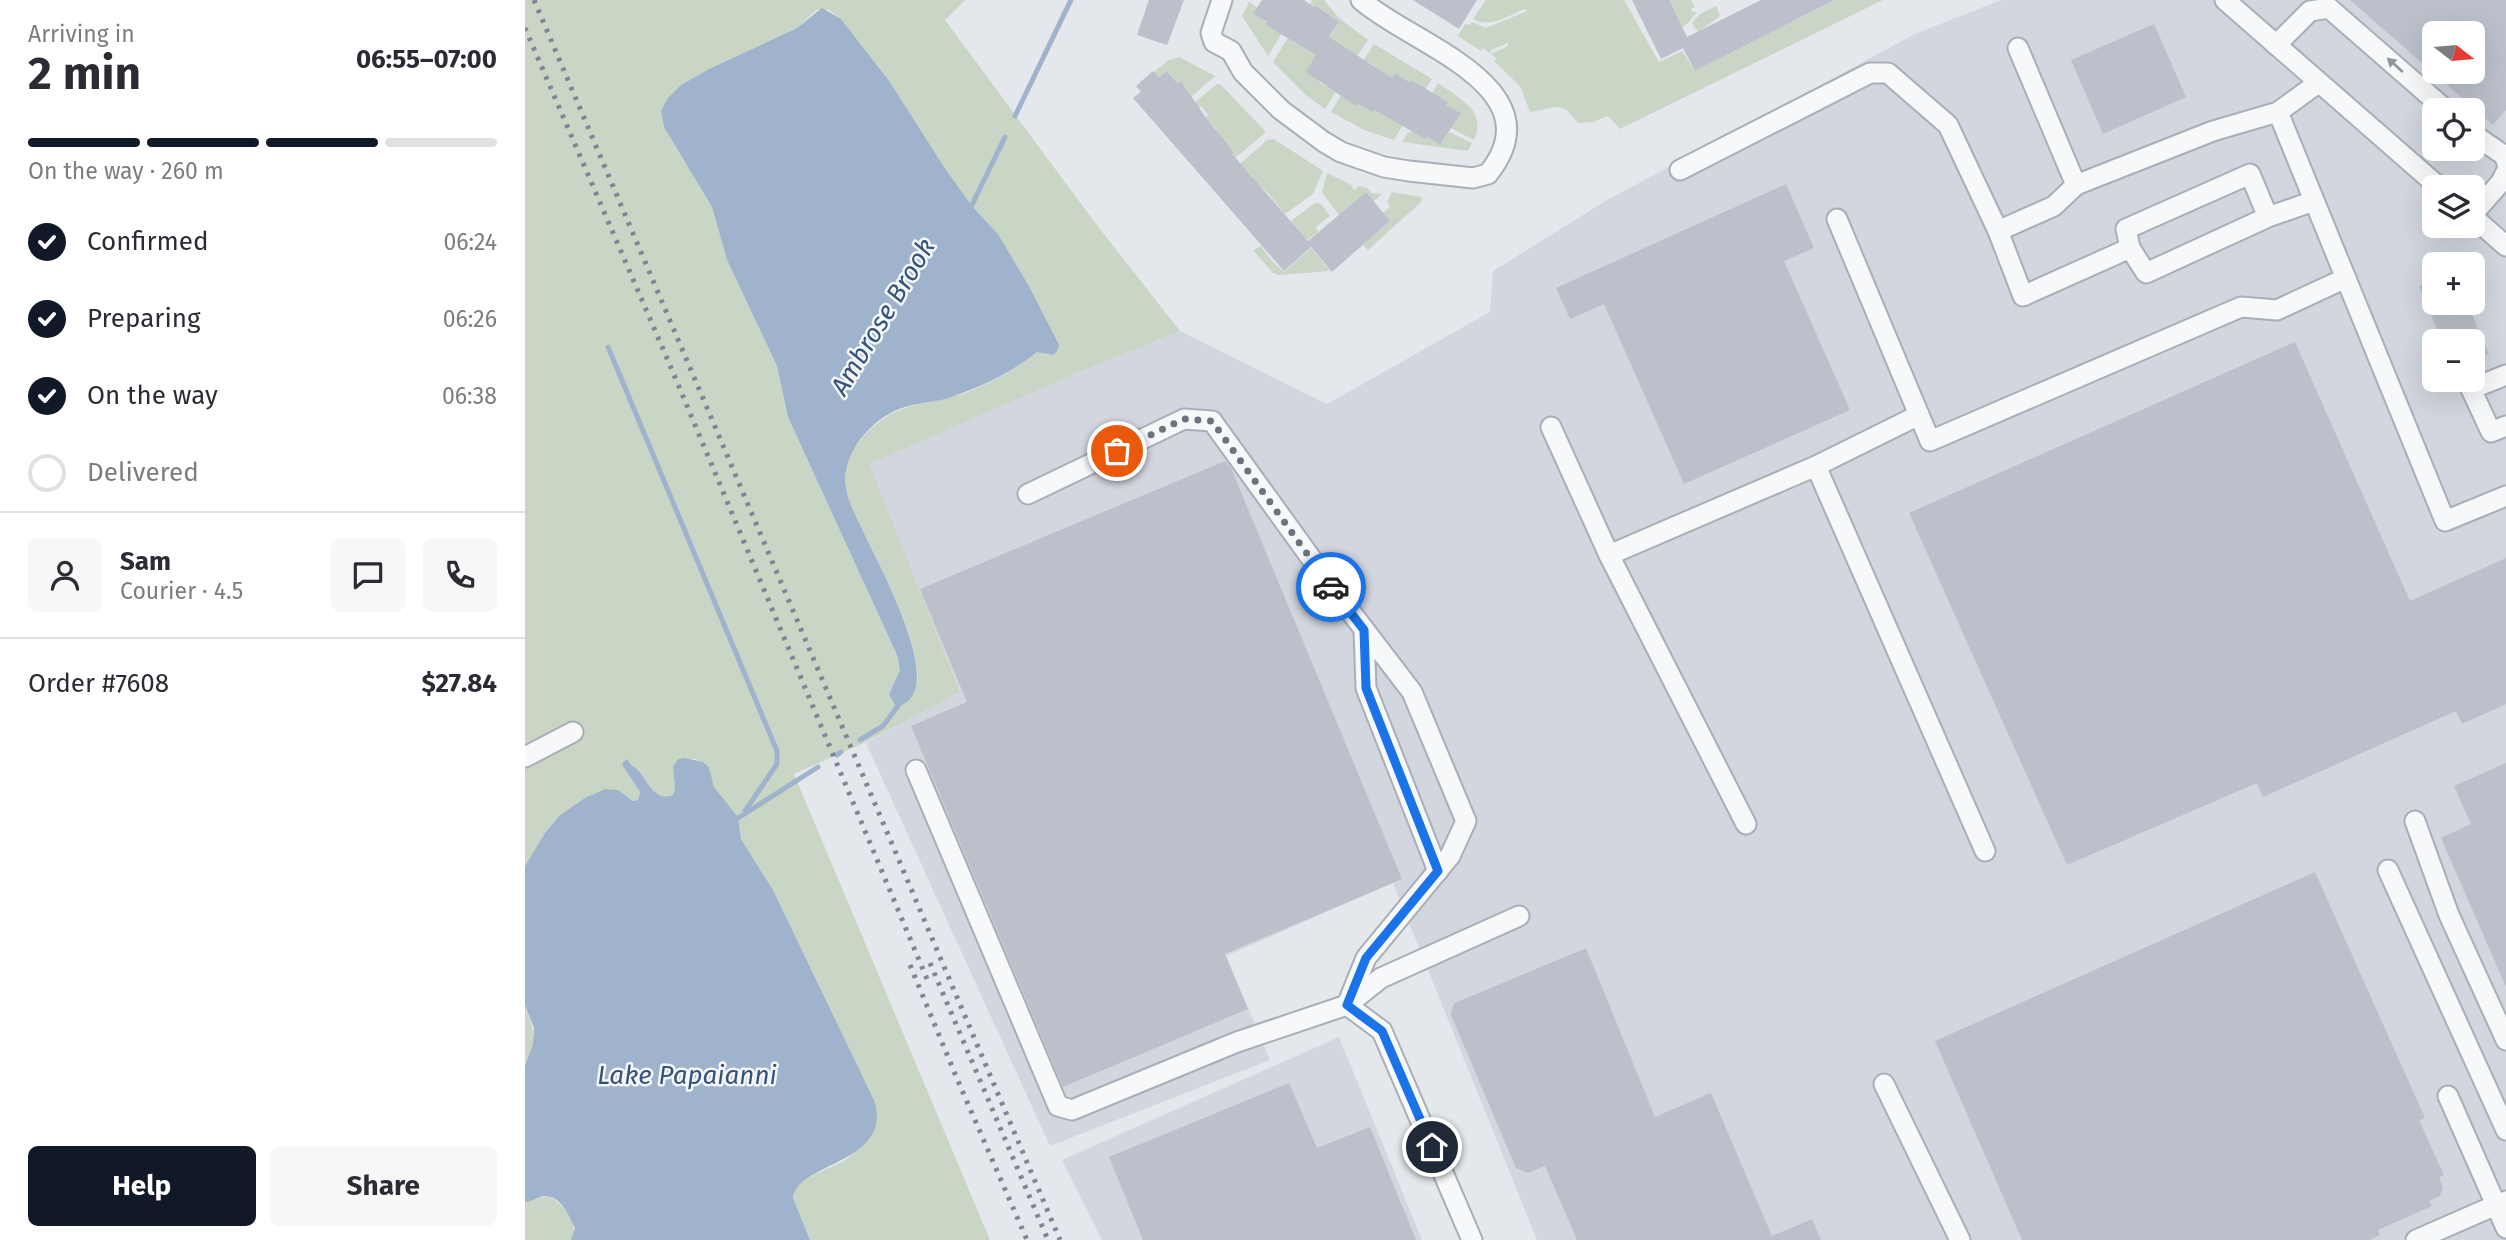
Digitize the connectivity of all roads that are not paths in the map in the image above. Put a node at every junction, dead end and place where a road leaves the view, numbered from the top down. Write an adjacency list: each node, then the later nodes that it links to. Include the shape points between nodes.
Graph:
1 (1222, 0): 2 (street, via 1211,33 1214,42 1231,51 1243,72 1281,110 1324,142 1384,167 1473,178 1489,174 1507,130 1506,116 1493,91)
2 (1361, 0)
3 (2225, 0): 4 (street)
4 (2276, 45): 6 (street); 7 (street, one-way to 4, via 2329,8 2310,11)
5 (2018, 48): 13 (street)
6 (2318, 83): 8 (street); 12 (street)
7 (2433, 98)
8 (2278, 112): 13 (street, via 2213,131); 14 (street)
9 (2485, 144): 10 (street)
10 (2506, 161): 15 (street, via 2501,182)
11 (1680, 170): 19 (street, via 1870,74 1888,73 1948,125)
12 (2424, 175)
13 (2077, 185): 19 (street, via 2054,206)
14 (2314, 201): 16 (street); 22 (street)
15 (2485, 201)
16 (2268, 217): 21 (street, via 2146,273); 21 (street, via 2251,174 2126,229)
17 (1837, 219): 24 (street)
18 (2485, 226): 20 (street)
19 (1997, 231): 21 (street, via 2023,296)
20 (2506, 246)
21 (2130, 248)
22 (2346, 278): 24 (street, via 2277,310 2241,307 1930,441); 29 (street, via 2445,522)
23 (2506, 375): 25 (street, via 2471,389 2491,432)
24 (1920, 415): 27 (street)
25 (2506, 426)
26 (1551, 427): 30 (street)
27 (1816, 466): 30 (street); 37 (street)
28 (1028, 494): 31 (street, via 1184,419 1212,421)
29 (2506, 496)
30 (1609, 555): 36 (street)
31 (1364, 630): 39 (street, via 1366,688); 39 (street, via 1412,692 1466,821)
32 (573, 732): 33 (street)
33 (525, 757)
34 (916, 770): 41 (street, via 1058,1106 1072,1110 1237,1041)
35 (2415, 821): 42 (street, via 2449,915)
36 (1746, 824)
37 (1985, 851)
38 (2388, 870): 45 (street)
39 (1438, 871): 41 (street, via 1366,958)
40 (1519, 916): 41 (street, via 1381,978)
41 (1347, 1005): 48 (street, via 1382,1031)
42 (2506, 1040)
43 (1884, 1084): 49 (street)
44 (2448, 1096): 46 (street)
45 (2506, 1129)
46 (2501, 1203): 47 (street); 50 (street)
47 (2506, 1228)
48 (1472, 1240)
49 (1960, 1240)
50 (2416, 1240)

